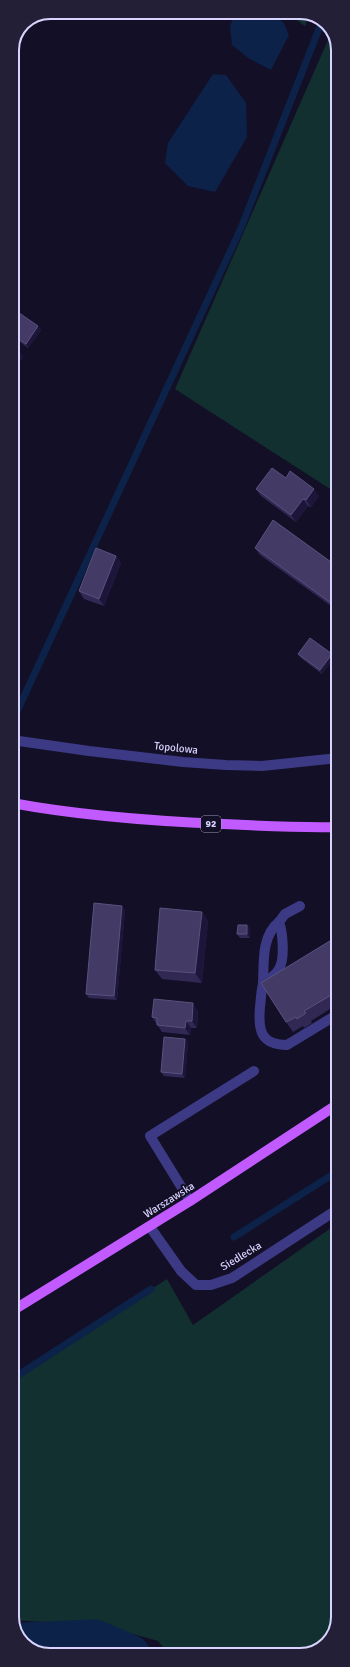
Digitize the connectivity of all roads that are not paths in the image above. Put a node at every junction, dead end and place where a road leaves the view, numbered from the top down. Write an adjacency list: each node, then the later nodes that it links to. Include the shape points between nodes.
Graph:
1 (19, 741): 2 (street, Topolowa, via 113,754 226,765 262,766)
2 (331, 759)
3 (19, 804): 5 (main road, 92, via 166,822)
4 (331, 827): 5 (main road, 92)
5 (308, 828): 6 (main road, 92)
6 (331, 832)
7 (300, 906): 8 (street, via 286,914)
8 (279, 922): 9 (street, via 268,935); 9 (street, via 283,937 279,970)
9 (263, 984): 10 (street, via 259,1029 268,1041 287,1045)
10 (331, 1018)
11 (254, 1071): 13 (street, via 150,1136)
12 (331, 1109): 13 (main road, Warszawska)
13 (190, 1201): 15 (main road, Warszawska)
14 (331, 1214): 15 (street, Siedlecka, via 232,1278 211,1285 196,1285 181,1271)
15 (150, 1227): 16 (main road, Warszawska)
16 (19, 1308)

